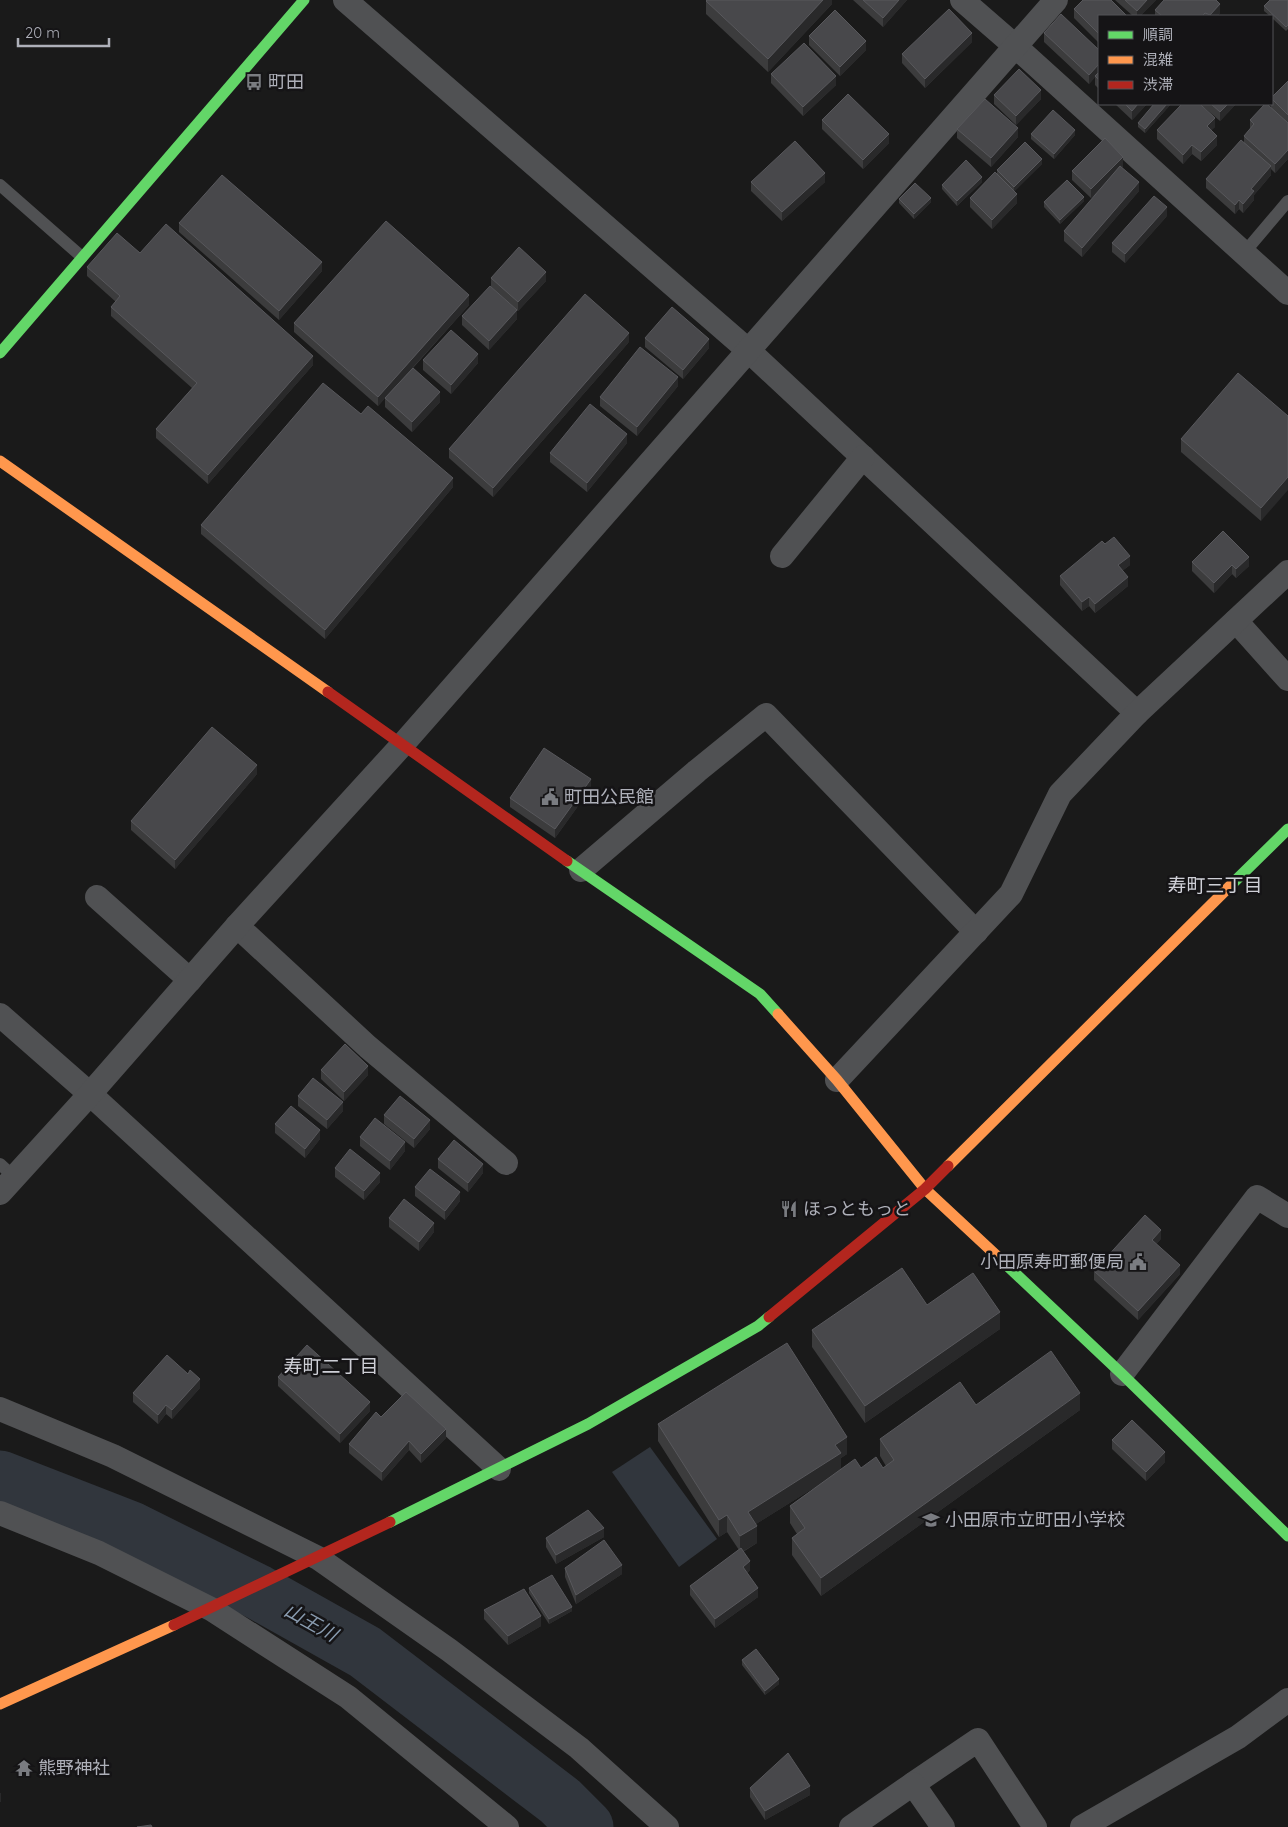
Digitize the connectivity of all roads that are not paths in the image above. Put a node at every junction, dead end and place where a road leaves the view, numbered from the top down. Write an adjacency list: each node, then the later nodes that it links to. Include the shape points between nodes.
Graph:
1 (304, 0): 9 (street)
2 (345, 0): 11 (street)
3 (962, 0): 5 (street)
4 (1056, 0): 5 (street)
5 (1015, 46): 8 (street); 11 (street)
6 (0, 185): 9 (lane)
7 (1288, 201): 8 (lane)
8 (1244, 253): 10 (street)
9 (82, 257): 12 (street)
10 (1288, 293)
11 (749, 351): 13 (street); 20 (street)
12 (0, 352)
13 (862, 457): 15 (street); 19 (street)
14 (0, 461): 20 (street)
15 (782, 556)
16 (1288, 572): 17 (street)
17 (1236, 621): 18 (street); 19 (street)
18 (1288, 679)
19 (1138, 713): 25 (street, via 1060,794 1011,894)
20 (403, 744): 22 (street); 24 (street)
21 (1288, 829): 32 (street)
22 (581, 870): 25 (street, via 766,715); 28 (street, via 760,994)
23 (97, 897): 26 (street)
24 (237, 926): 26 (street); 30 (street, via 368,1047)
25 (976, 932): 28 (street)
26 (190, 980): 29 (street)
27 (0, 1016): 29 (street)
28 (837, 1080): 32 (street)
29 (90, 1094): 31 (street); 36 (street)
30 (506, 1163)
31 (5, 1178)
32 (925, 1189): 34 (street); 36 (street, via 758,1326 588,1424)
33 (1288, 1216): 34 (street, via 1257,1197)
34 (1122, 1374): 38 (street)
35 (0, 1409): 40 (street, via 113,1456)
36 (499, 1469): 40 (street)
37 (0, 1513): 41 (street, via 99,1553)
38 (1279, 1515): 39 (street)
39 (1288, 1536)
40 (318, 1558): 41 (street); 46 (street, via 449,1650 579,1748)
41 (211, 1609): 43 (street); 45 (street, via 348,1697)
42 (1288, 1700): 50 (street, via 1238,1737)
43 (0, 1704)
44 (913, 1784): 47 (street); 48 (street); 49 (street, via 978,1740)
45 (507, 1827)
46 (667, 1827)
47 (851, 1827)
48 (943, 1827)
49 (1035, 1827)
50 (1082, 1827)

